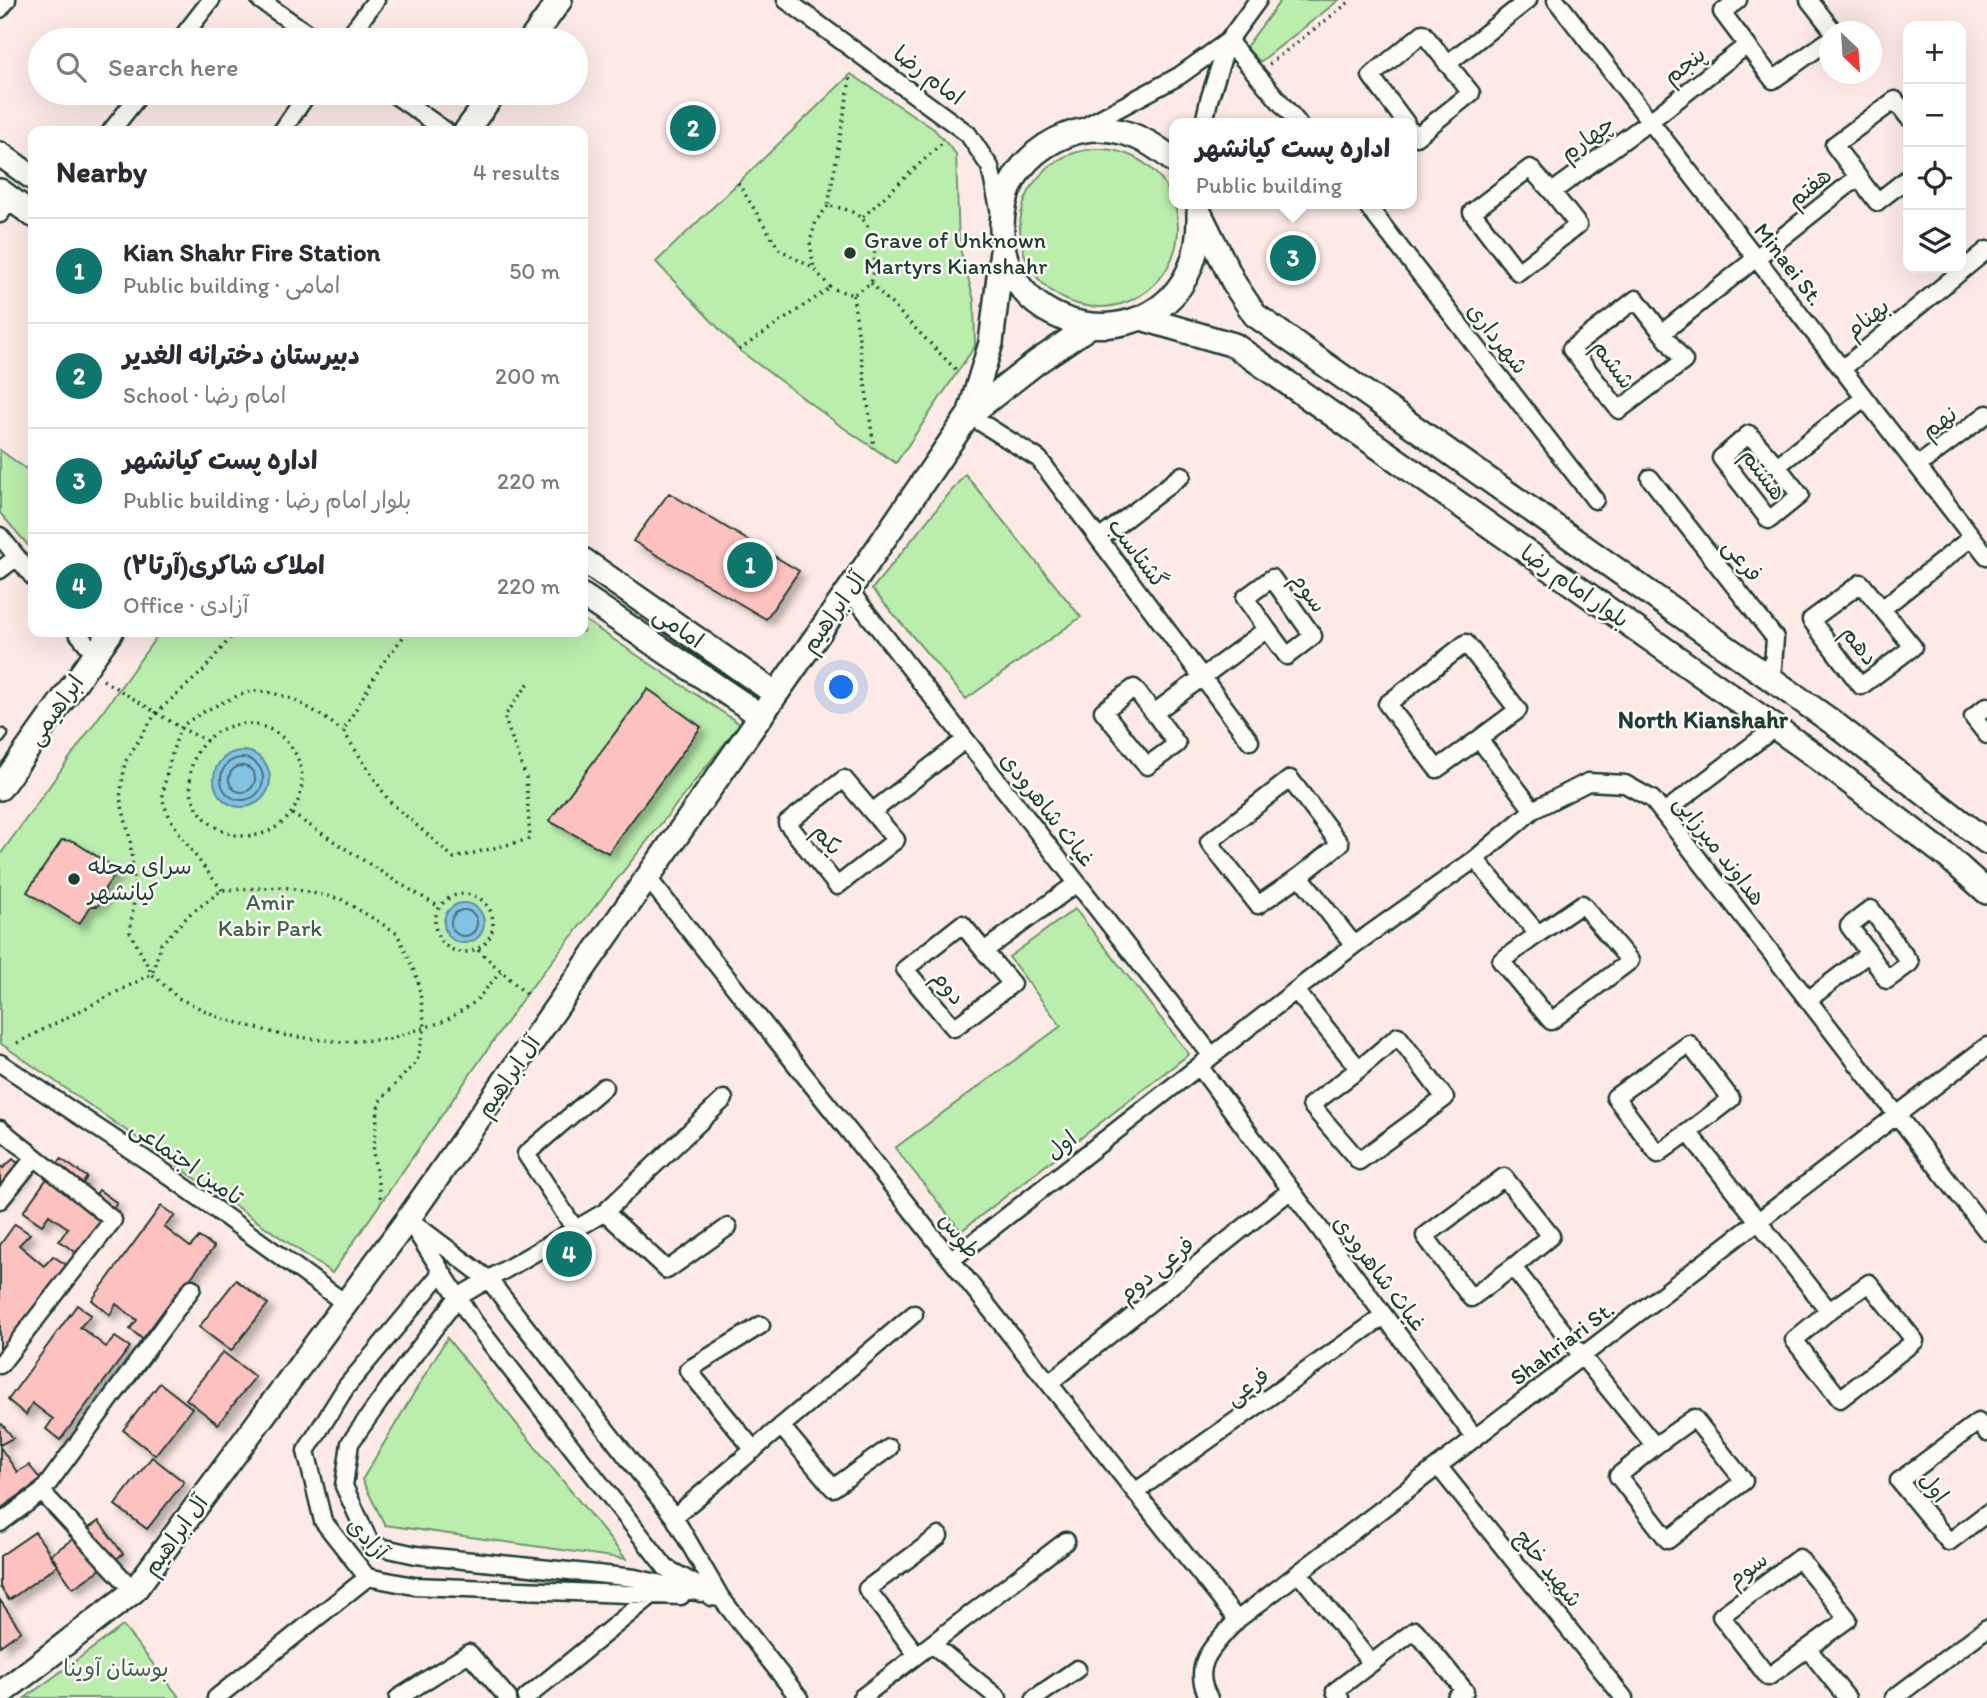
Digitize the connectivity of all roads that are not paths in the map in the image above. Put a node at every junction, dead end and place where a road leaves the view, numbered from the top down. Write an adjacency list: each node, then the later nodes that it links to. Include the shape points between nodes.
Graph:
1 (7, 0): 12 (street)
2 (211, 0): 14 (street)
3 (260, 0): 15 (street)
4 (376, 0): 16 (street)
5 (560, 0): 17 (main road)
6 (786, 0): 48 (street, امام رضا, via 968,134 990,167)
7 (1258, 0): 18 (street)
8 (1528, 0): 21 (street)
9 (1556, 0): 30 (street, Minaei St.)
10 (1738, 0): 19 (street, via 1722,12)
11 (1809, 0): 13 (street)
12 (0, 9)
13 (1825, 21)
14 (189, 28)
15 (300, 28)
16 (355, 28)
17 (540, 28)
18 (1228, 41): 27 (street); 28 (street); 35 (street, via 1179,76)
19 (1747, 45): 20 (street, via 1773,80); 30 (street, پنجم)
20 (1819, 47)
21 (1447, 64): 29 (street, via 1423,33 1371,76); 36 (street, via 1471,93)
22 (132, 105): 31 (street)
23 (300, 105): 32 (street)
24 (408, 105): 33 (street)
25 (485, 105): 34 (main road)
26 (1903, 110): 40 (street, هفتم, via 1895,100 1834,145)
27 (1205, 118)
28 (1294, 118)
29 (1402, 118)
30 (1650, 121): 42 (street, چهارم); 51 (street, Minaei St.)
31 (115, 126)
32 (286, 126)
33 (439, 126)
34 (470, 126)
35 (1076, 131): 38 (main road, via 1104,128 1131,133); 48 (main road, via 1043,147 1017,173)
36 (1417, 136)
37 (0, 154): 39 (main road)
38 (1169, 157)
39 (28, 174)
40 (1858, 177): 41 (street, هفتم, via 1877,202); 51 (street, هفتم)
41 (1903, 182)
42 (1552, 192): 42 (street, چهارم, via 1578,225 1518,272 1472,212 1530,167)
43 (4, 202): 47 (main road)
44 (1197, 209): 52 (main road, via 1199,237 1193,263 1181,285)
45 (1197, 209): 80 (main road, بلوار امام رضا, via 1255,315)
46 (1370, 209): 63 (street, شهرداری)
47 (28, 213)
48 (1001, 219): 49 (main road)
49 (1002, 245): 53 (main road, via 1010,269 1042,308); 58 (main road, via 990,343)
50 (1987, 250): 55 (street, بهنام)
51 (1756, 259): 54 (street); 55 (street, Minaei St.)
52 (1141, 318): 53 (main road); 85 (main road, بلوار امام رضا, via 1234,345)
53 (1090, 326): 58 (main road)
54 (1662, 333): 54 (street, ششم, via 1684,361 1619,410 1571,349 1636,299)
55 (1842, 369): 56 (street, Minaei St.)
56 (1864, 397): 59 (street, هشتم); 60 (street, Minaei St.)
57 (1987, 414): 60 (street, نهم)
58 (969, 415): 66 (street, گشتاسب, via 1039,459); 72 (main road, آل ابراهیم)
59 (1777, 466): 59 (street, هشتم, via 1800,495 1769,520 1721,458 1749,434)
60 (1917, 466): 65 (street, Minaei St.)
61 (1182, 475): 66 (street)
62 (1650, 478): 80 (street, فرعی, via 1775,638)
63 (1595, 500)
64 (0, 536): 68 (street)
65 (1972, 537): 67 (street, Minaei St.); 74 (street, دهم)
66 (1099, 539): 79 (street, گشتاسب)
67 (1987, 556)
68 (17, 557): 70 (street); 71 (street)
69 (588, 563): 81 (main road, امامی)
70 (0, 570)
71 (28, 571)
72 (849, 590): 81 (main road, آل ابراهیم); 88 (street, غیاث شاهرودی)
73 (588, 599): 84 (main road, امامی)
74 (1882, 609): 74 (street, دهم, via 1913,647 1861,686 1811,620 1861,583)
75 (1267, 629): 75 (street, سوم, via 1245,598 1272,578 1313,636 1287,656); 79 (street)
76 (79, 637): 78 (street)
77 (107, 637): 78 (main road, ابراهیمی)
78 (90, 661): 90 (main road, ابراهیمی)
79 (1203, 678): 83 (street); 89 (street, گشتاسب)
80 (1772, 680): 94 (main road, بلوار امام رضا)
81 (776, 694): 84 (main road, آل ابراهیم)
82 (1987, 706): 86 (street, via 1973,717)
83 (1154, 713): 83 (street, via 1177,744 1147,766 1103,710 1134,688)
84 (761, 716): 97 (main road, آل ابراهیم)
85 (1776, 727): 93 (street); 99 (main road, بلوار امام رضا, via 1948,857)
86 (1987, 735)
87 (1479, 739): 87 (street, via 1518,710 1466,643 1387,704 1437,769); 91 (street)
88 (965, 740): 92 (street); 98 (street, غیاث شاهرودی)
89 (1251, 741)
90 (0, 788)
91 (1533, 810): 93 (street, هداوند میرزایی, via 1588,782 1625,784 1652,799); 95 (street, هداوند میرزایی)
92 (872, 812): 92 (street, یکم, via 896,840 837,886 786,823 844,779)
93 (1663, 813): 105 (street, هداوند میرزایی)
94 (1987, 842)
95 (1475, 859): 100 (street); 101 (street, هداوند میرزایی)
96 (1300, 876): 96 (street, via 1340,844 1290,779 1209,842 1258,905); 101 (street)
97 (648, 877): 119 (main road, آل ابراهیم); 124 (street, طوس)
98 (1077, 883): 102 (street); 107 (street, غیاث شاهرودی)
99 (1987, 892)
100 (1538, 934): 100 (street, via 1501,961 1551,1021 1630,961 1582,904)
101 (1354, 945): 104 (street, هداوند میرزایی)
102 (984, 951): 102 (street, دوم, via 1012,984 954,1028 905,969 962,924)
103 (1869, 953): 105 (street)
104 (1296, 991): 107 (street, هداوند میرزایی); 109 (street)
105 (1808, 1000): 112 (street, هداوند میرزایی)
106 (1987, 1046): 112 (street, Shahriari St.)
107 (1205, 1061): 116 (street, غیاث شاهرودی); 124 (street, اول)
108 (0, 1063): 130 (street, تامین اجتماعی, via 161,1170)
109 (1359, 1069): 109 (street, via 1311,1105 1359,1161 1445,1098 1398,1036)
110 (604, 1087): 123 (street, via 526,1154)
111 (724, 1099): 118 (street)
112 (1897, 1115): 120 (street, Shahriari St.); 122 (street, هداوند میرزایی)
113 (0, 1129): 115 (street)
114 (1688, 1132): 114 (street, via 1658,1154 1615,1097 1689,1044 1731,1099); 120 (street)
115 (35, 1157): 117 (street); 136 (street, via 113,1220)
116 (1291, 1190): 133 (street, غیاث شاهرودی); 137 (street, فرعی دوم)
117 (0, 1200)
118 (605, 1212): 121 (street, via 667,1270); 123 (street)
119 (408, 1219): 126 (street); 127 (street); 130 (main road, آل ابراهیم)
120 (1757, 1222): 131 (street); 135 (street, Shahriari St.)
121 (728, 1227)
122 (1986, 1228)
123 (575, 1229): 127 (street)
124 (951, 1260): 137 (street, طوس)
125 (1513, 1268): 125 (street, via 1471,1297 1424,1236 1504,1177 1551,1236); 135 (street)
126 (442, 1272): 129 (street); 153 (street, آزادی, via 346,1387 306,1451 323,1521)
127 (489, 1280): 129 (street); 148 (street)
128 (192, 1288): 145 (street)
129 (458, 1297): 156 (street, via 666,1568); 156 (street, via 350,1443 344,1486 371,1545 416,1555 635,1578)
130 (345, 1303): 154 (main road, آل ابراهیم)
131 (1829, 1311): 131 (street, via 1794,1340 1840,1399 1915,1341 1869,1283)
132 (914, 1314): 138 (street)
133 (1384, 1316): 140 (street, غیاث شاهرودی); 146 (street, فرعی)
134 (761, 1325): 143 (street, via 688,1370)
135 (1582, 1356): 140 (street, Shahriari St.); 141 (street)
136 (0, 1365)
137 (1049, 1383): 146 (street, طوس)
138 (781, 1426): 142 (street, via 833,1488); 143 (street)
139 (1987, 1433): 147 (street, اول, via 1978,1422 1899,1480 1949,1542)
140 (1475, 1438): 144 (street, Shahriari St.)
141 (1656, 1446): 141 (street, via 1618,1476 1668,1540 1744,1481 1694,1418)
142 (889, 1448)
143 (754, 1450): 148 (street)
144 (1438, 1466): 152 (street, Shahriari St.); 176 (street, شهید خلج)
145 (42, 1492): 149 (street); 154 (street)
146 (1135, 1492): 157 (street, طوس)
147 (1986, 1516)
148 (674, 1517): 156 (street)
149 (0, 1523)
150 (939, 1536): 161 (street, via 867,1589)
151 (1066, 1541): 159 (street)
152 (1299, 1573): 157 (street, Shahriari St.); 162 (street)
153 (368, 1577): 155 (street, آزادی, via 414,1586); 165 (street)
154 (134, 1591): 164 (main road, آل ابراهیم)
155 (652, 1595): 156 (street, آزادی); 168 (street)
156 (721, 1598): 169 (street)
157 (1237, 1620): 173 (street, Shahriari St., via 1206,1655 1201,1671)
158 (1987, 1628): 178 (street)
159 (932, 1644): 161 (street); 171 (street)
160 (1808, 1649): 160 (street, سوم, via 1848,1619 1799,1558 1721,1616 1769,1677); 177 (street)
161 (917, 1655): 170 (street)
162 (1371, 1663): 174 (street, via 1335,1691); 175 (street, via 1415,1630 1465,1691)
163 (1076, 1670): 172 (street)
164 (0, 1694)
165 (224, 1696)
166 (398, 1698): 167 (street, via 469,1653)
167 (508, 1698)
168 (526, 1698)
169 (799, 1698)
170 (861, 1698)
171 (998, 1698)
172 (1035, 1698)
173 (1209, 1698)
174 (1340, 1698)
175 (1456, 1698)
176 (1624, 1698)
177 (1847, 1698)
178 (1894, 1698)

